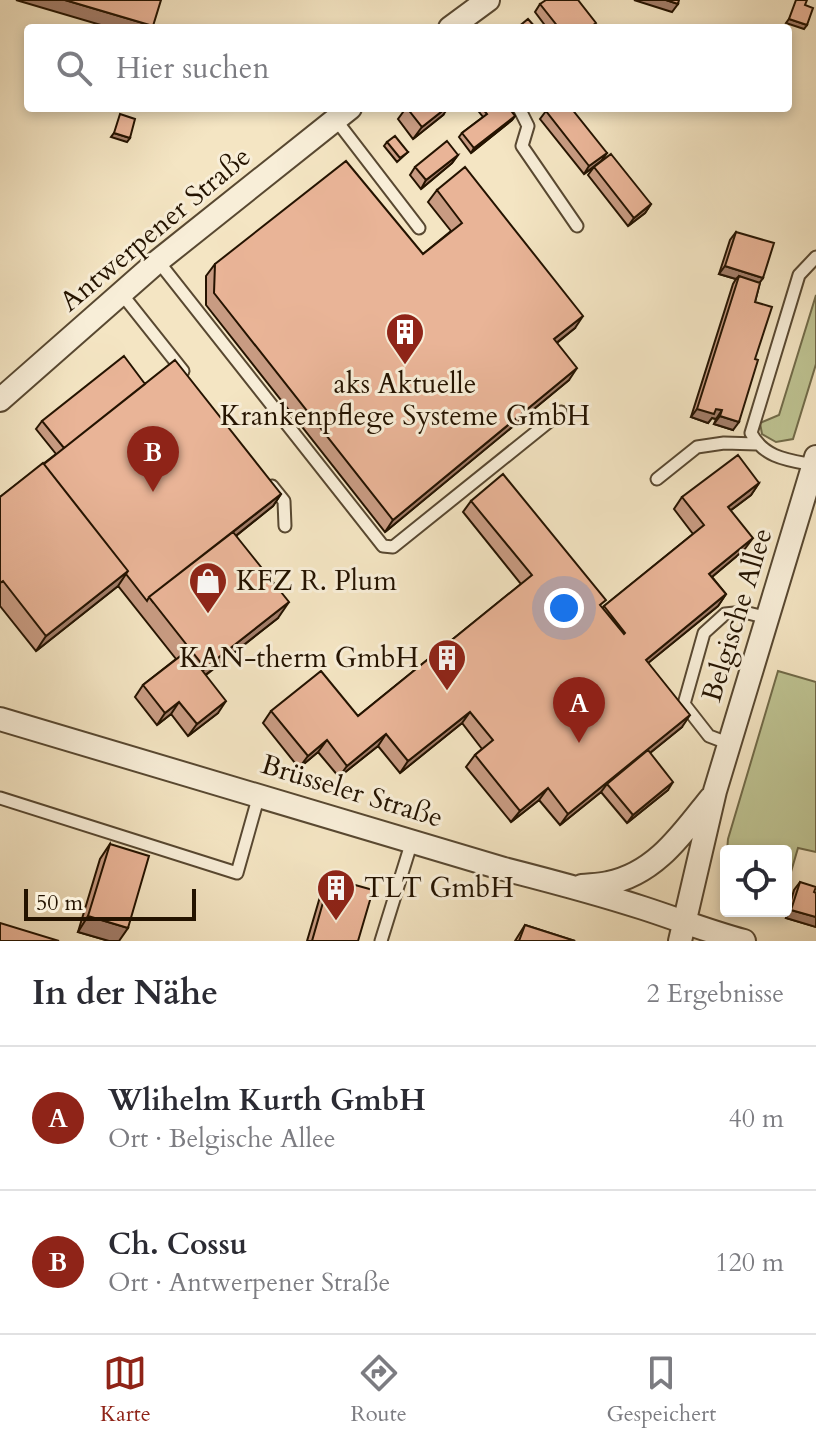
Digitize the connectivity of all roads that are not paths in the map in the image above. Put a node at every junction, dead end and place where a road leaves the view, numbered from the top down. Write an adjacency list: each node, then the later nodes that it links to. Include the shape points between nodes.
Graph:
1 (488, 0): 2 (street)
2 (462, 24)
3 (521, 112): 5 (lane, via 528,126 522,146)
4 (343, 114): 6 (lane); 8 (street, Antwerpener Straße)
5 (577, 226)
6 (419, 228)
7 (816, 257): 13 (lane, via 799,275 751,433)
8 (158, 261): 9 (street, Antwerpener Straße); 12 (lane, via 383,546 393,547)
9 (121, 293): 10 (lane); 11 (street, Antwerpener Straße)
10 (188, 379)
11 (0, 400)
12 (561, 412)
13 (757, 444): 14 (lane, via 790,461); 16 (lane, via 697,447)
14 (815, 461): 18 (street, Belgische Allee)
15 (265, 477): 17 (lane, via 284,501)
16 (657, 479)
17 (285, 526)
18 (768, 618): 20 (street, Belgische Allee); 20 (lane, via 725,614 704,633 684,704 709,736)
19 (0, 719): 22 (street, Brüsseler Straße)
20 (730, 744): 21 (street, Belgische Allee)
21 (715, 791): 25 (street, Belgische Allee, via 677,841 647,867 607,884); 26 (street, Belgische Allee)
22 (259, 795): 23 (lane, via 237,873); 24 (street, Brüsseler Straße)
23 (0, 798)
24 (412, 841): 25 (street, Brüsseler Straße); 27 (lane)
25 (572, 886): 26 (street, Brüsseler Straße)
26 (683, 932): 28 (street, Brüsseler Straße, via 705,931)
27 (381, 941)
28 (744, 941)

